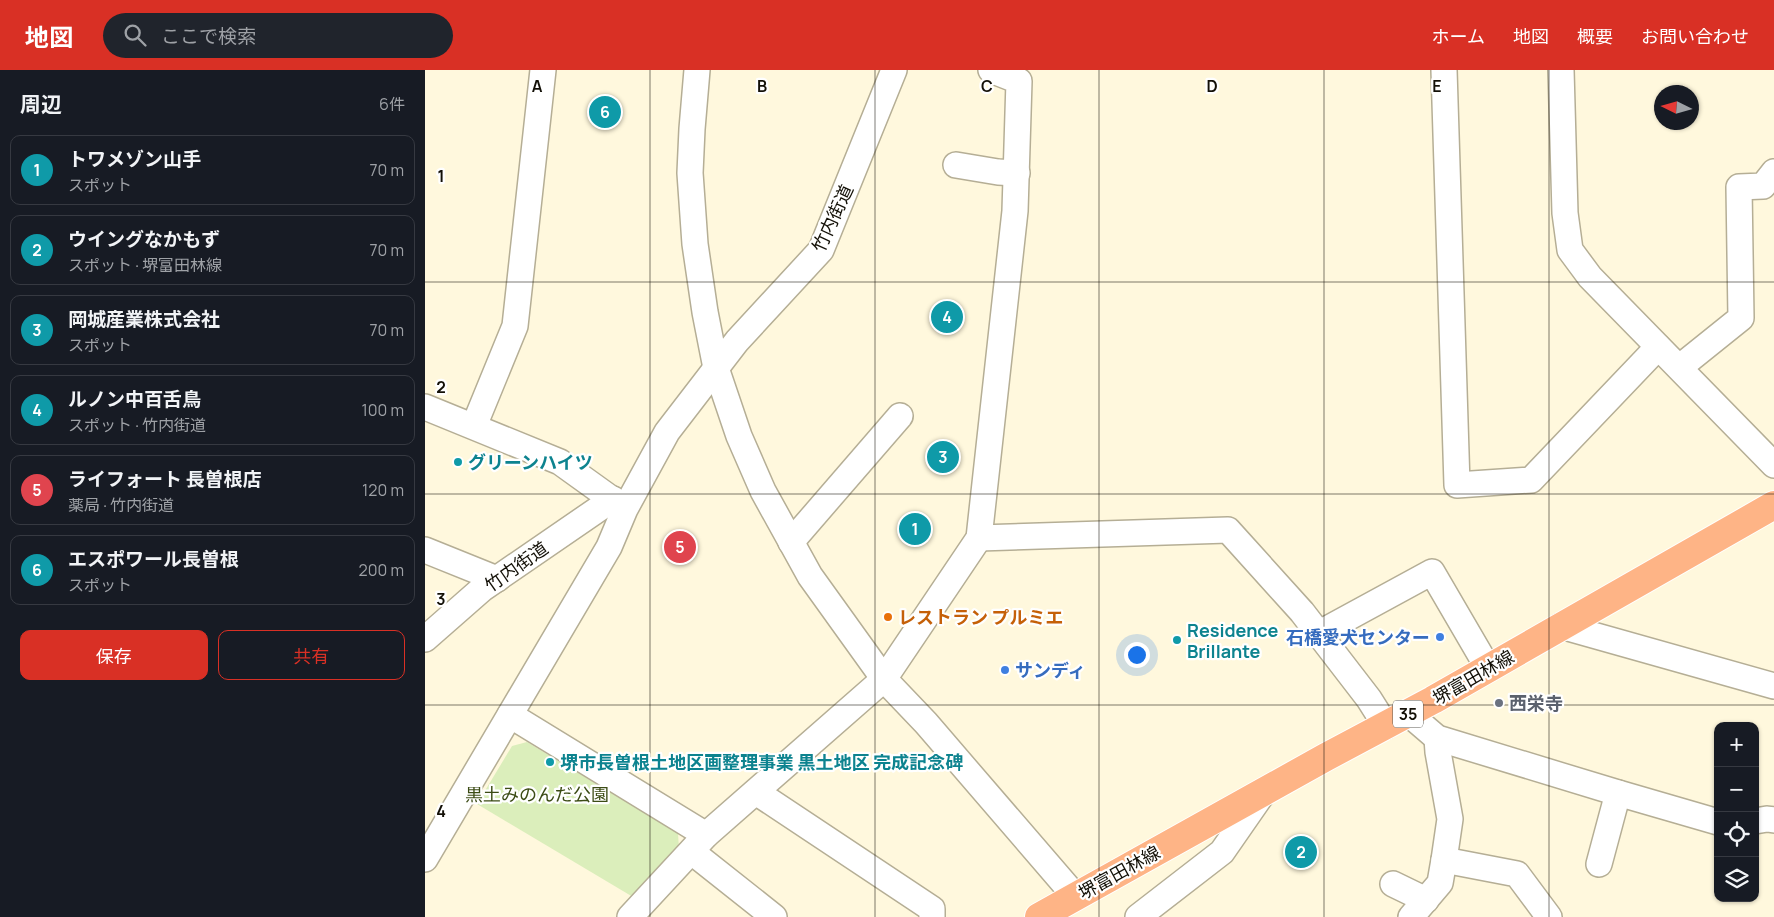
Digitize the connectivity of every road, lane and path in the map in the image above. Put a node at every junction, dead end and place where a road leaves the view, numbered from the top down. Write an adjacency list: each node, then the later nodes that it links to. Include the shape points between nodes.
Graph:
1 (543, 70): 15 (street, via 515,326)
2 (697, 70): 11 (street, via 691,173 694,236)
3 (894, 70): 11 (street, 竹内街道, via 821,250 737,340)
4 (991, 70): 9 (street, via 1019,81)
5 (1444, 70): 10 (street, via 1457,485 1531,480)
6 (1561, 70): 10 (street, via 1565,213 1570,250 1590,277)
7 (956, 165): 9 (street)
8 (1774, 172): 12 (street, via 1763,186 1739,187 1741,318)
9 (1017, 173): 19 (street)
10 (1658, 347): 12 (street)
11 (716, 368): 17 (street, 竹内街道, via 688,402); 20 (street, via 739,436)
12 (1679, 368): 16 (street)
13 (425, 407): 15 (street)
14 (900, 416): 20 (street)
15 (474, 426): 17 (street, via 560,462)
16 (1774, 465)
17 (619, 504): 22 (street, 竹内街道); 29 (street, 竹内街道, via 609,547)
18 (1774, 505): 23 (main road, 堺富田林線 / 35)
19 (979, 538): 24 (street, via 1228,530); 27 (street)
20 (791, 542): 27 (street, via 811,576)
21 (425, 550): 22 (street)
22 (497, 579): 25 (street, 竹内街道)
23 (1561, 626): 26 (main road, 堺富田林線 / 35); 28 (street)
24 (1318, 634): 26 (street, via 1432,572); 30 (street, via 1369,699)
25 (425, 639)
26 (1488, 668): 30 (main road, 堺富田林線 / 35)
27 (884, 679): 32 (street); 43 (street)
28 (1774, 686)
29 (509, 716): 38 (street); 40 (street, 竹内街道)
30 (1397, 720): 31 (street); 33 (main road, 堺富田林線 / 35)
31 (1437, 738): 34 (street); 39 (street, via 1450,818)
32 (755, 792): 38 (street); 47 (street, via 932,909)
33 (1263, 793): 43 (main road, 堺富田林線 / 35); 49 (street, via 1222,852)
34 (1617, 793): 37 (street); 41 (street)
35 (1759, 820): 36 (street)
36 (1774, 820)
37 (1714, 821)
38 (699, 844): 45 (street); 46 (street)
39 (1439, 847): 44 (street, via 1440,883); 50 (street, via 1517,874)
40 (428, 848)
41 (1599, 864)
42 (1393, 884): 44 (street)
43 (1075, 896): 48 (main road, 堺富田林線 / 35)
44 (1419, 909)
45 (630, 917)
46 (774, 917)
47 (931, 917)
48 (1039, 917)
49 (1138, 917)
50 (1549, 917)

